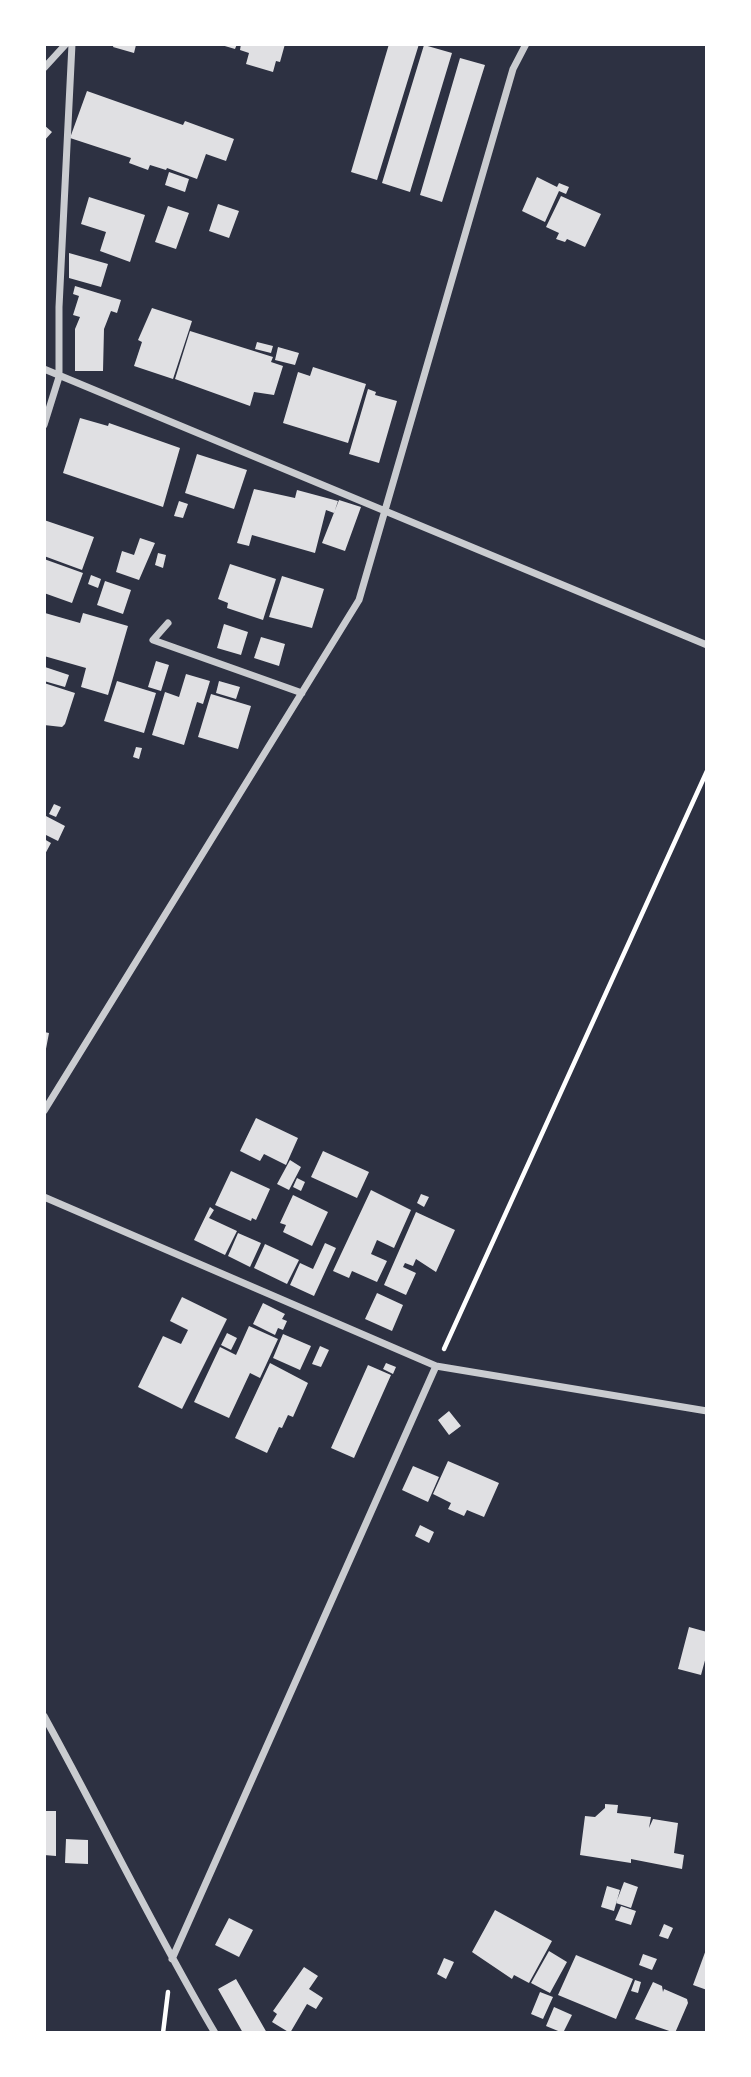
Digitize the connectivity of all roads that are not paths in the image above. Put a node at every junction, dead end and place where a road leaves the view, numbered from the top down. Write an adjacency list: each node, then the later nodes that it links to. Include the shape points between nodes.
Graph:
1 (66, 44): 4 (street)
2 (72, 44): 6 (street)
3 (526, 44): 8 (street, via 513,69)
4 (44, 68)
5 (44, 369): 6 (street)
6 (59, 377): 7 (street); 8 (street)
7 (44, 425)
8 (387, 509): 10 (street); 11 (street, via 359,600)
9 (168, 623): 11 (street, via 153,640)
10 (707, 645)
11 (302, 693): 12 (street)
12 (44, 1111)
13 (44, 1197): 14 (street)
14 (436, 1366): 15 (street); 17 (street)
15 (707, 1411)
16 (44, 1716): 17 (street)
17 (172, 1959): 18 (street)
18 (215, 2033)

